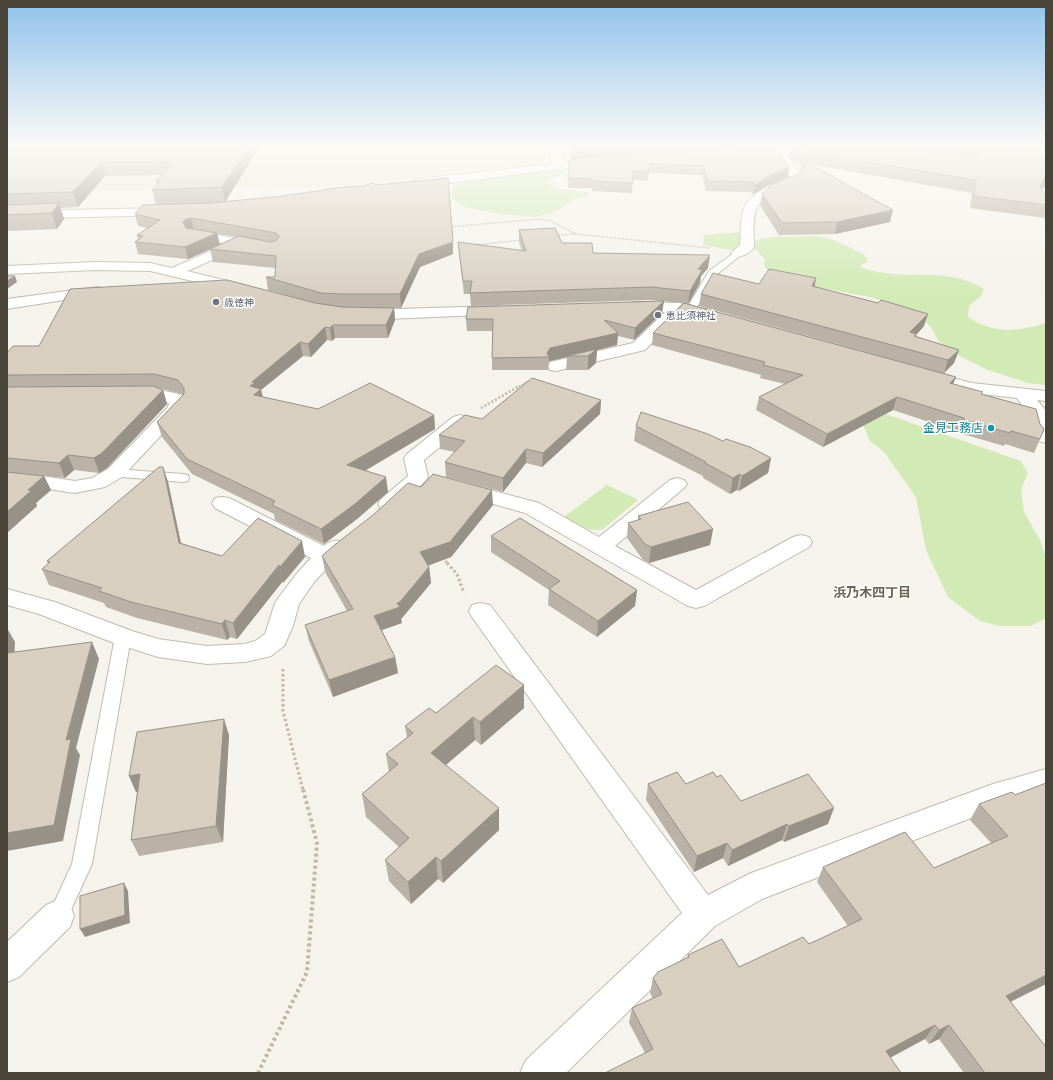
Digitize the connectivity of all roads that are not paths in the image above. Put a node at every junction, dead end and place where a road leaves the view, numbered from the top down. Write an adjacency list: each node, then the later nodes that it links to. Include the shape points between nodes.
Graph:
1 (762, 196): 7 (street, via 750,208 747,247)
2 (179, 211): 3 (street)
3 (7, 215)
4 (194, 235): 5 (street)
5 (239, 243): 6 (street); 9 (street)
6 (273, 249)
7 (738, 252): 16 (lane, via 712,273)
8 (7, 270): 9 (street, via 95,266 150,267)
9 (174, 272): 10 (street)
10 (234, 286): 11 (street); 13 (street)
11 (182, 288)
12 (112, 289): 14 (street)
13 (251, 291)
14 (7, 304)
15 (619, 308): 16 (street, via 662,306)
16 (685, 309): 19 (street); 20 (street, via 639,347)
17 (510, 311): 18 (street)
18 (350, 314)
19 (724, 319)
20 (556, 366)
21 (912, 372): 23 (street, via 972,388)
22 (120, 394): 27 (street, via 164,395 176,399 178,403 177,408)
23 (1023, 394): 24 (street); 26 (street, via 1040,416)
24 (1046, 396)
25 (460, 421): 30 (street, via 414,458)
26 (1046, 437)
27 (115, 473): 28 (lane); 29 (street, via 98,483 75,487)
28 (183, 478)
29 (7, 479)
30 (433, 481): 33 (street); 36 (street, via 532,508)
31 (677, 484): 36 (street)
32 (222, 503): 37 (street)
33 (372, 519)
34 (354, 534): 37 (street)
35 (801, 542): 36 (street, via 696,600)
36 (600, 547)
37 (326, 556): 40 (street, via 306,577 287,604 278,634 262,649 245,654 207,655 158,648)
38 (7, 597): 40 (street, via 47,608)
39 (481, 610): 42 (street)
40 (123, 637): 43 (lane, via 82,864)
41 (1046, 781): 42 (street, via 993,797 751,888)
42 (704, 915): 45 (street)
43 (58, 916): 44 (street)
44 (7, 965)
45 (539, 1073)

